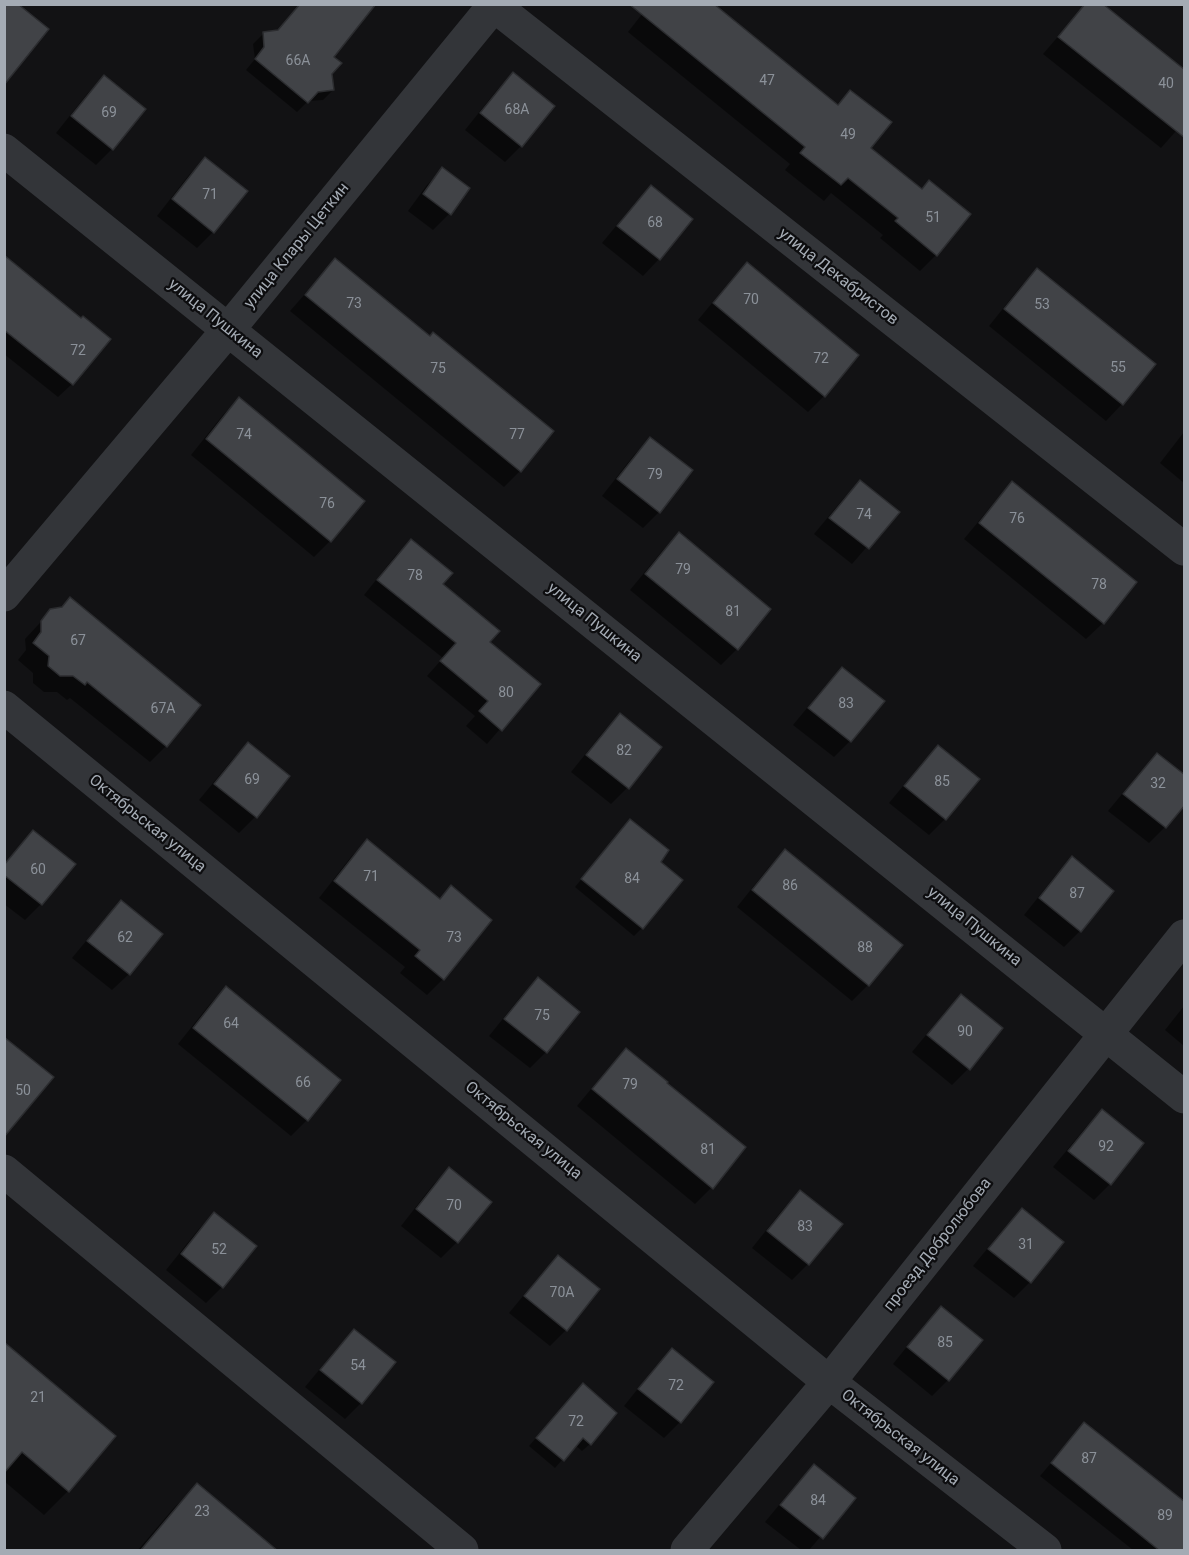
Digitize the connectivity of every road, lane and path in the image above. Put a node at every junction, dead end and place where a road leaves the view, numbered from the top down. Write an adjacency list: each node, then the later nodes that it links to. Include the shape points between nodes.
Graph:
1 (494, 5): 3 (street, улица Клары Цеткин); 4 (street, улица Декабристов)
2 (4, 150): 3 (street, улица Пушкина)
3 (228, 330): 5 (street, улица Клары Цеткин); 8 (street, улица Пушкина)
4 (1185, 549)
5 (4, 595)
6 (4, 707): 11 (street, Октябрьская улица)
7 (1185, 936): 8 (street, проезд Добролюбова)
8 (1106, 1034): 9 (street, улица Пушкина); 11 (street, проезд Добролюбова)
9 (1185, 1097)
10 (4, 1171): 12 (street)
11 (829, 1382): 13 (street, проезд Добролюбова); 14 (street, Октябрьская улица)
12 (462, 1551)
13 (687, 1551)
14 (1045, 1551)

